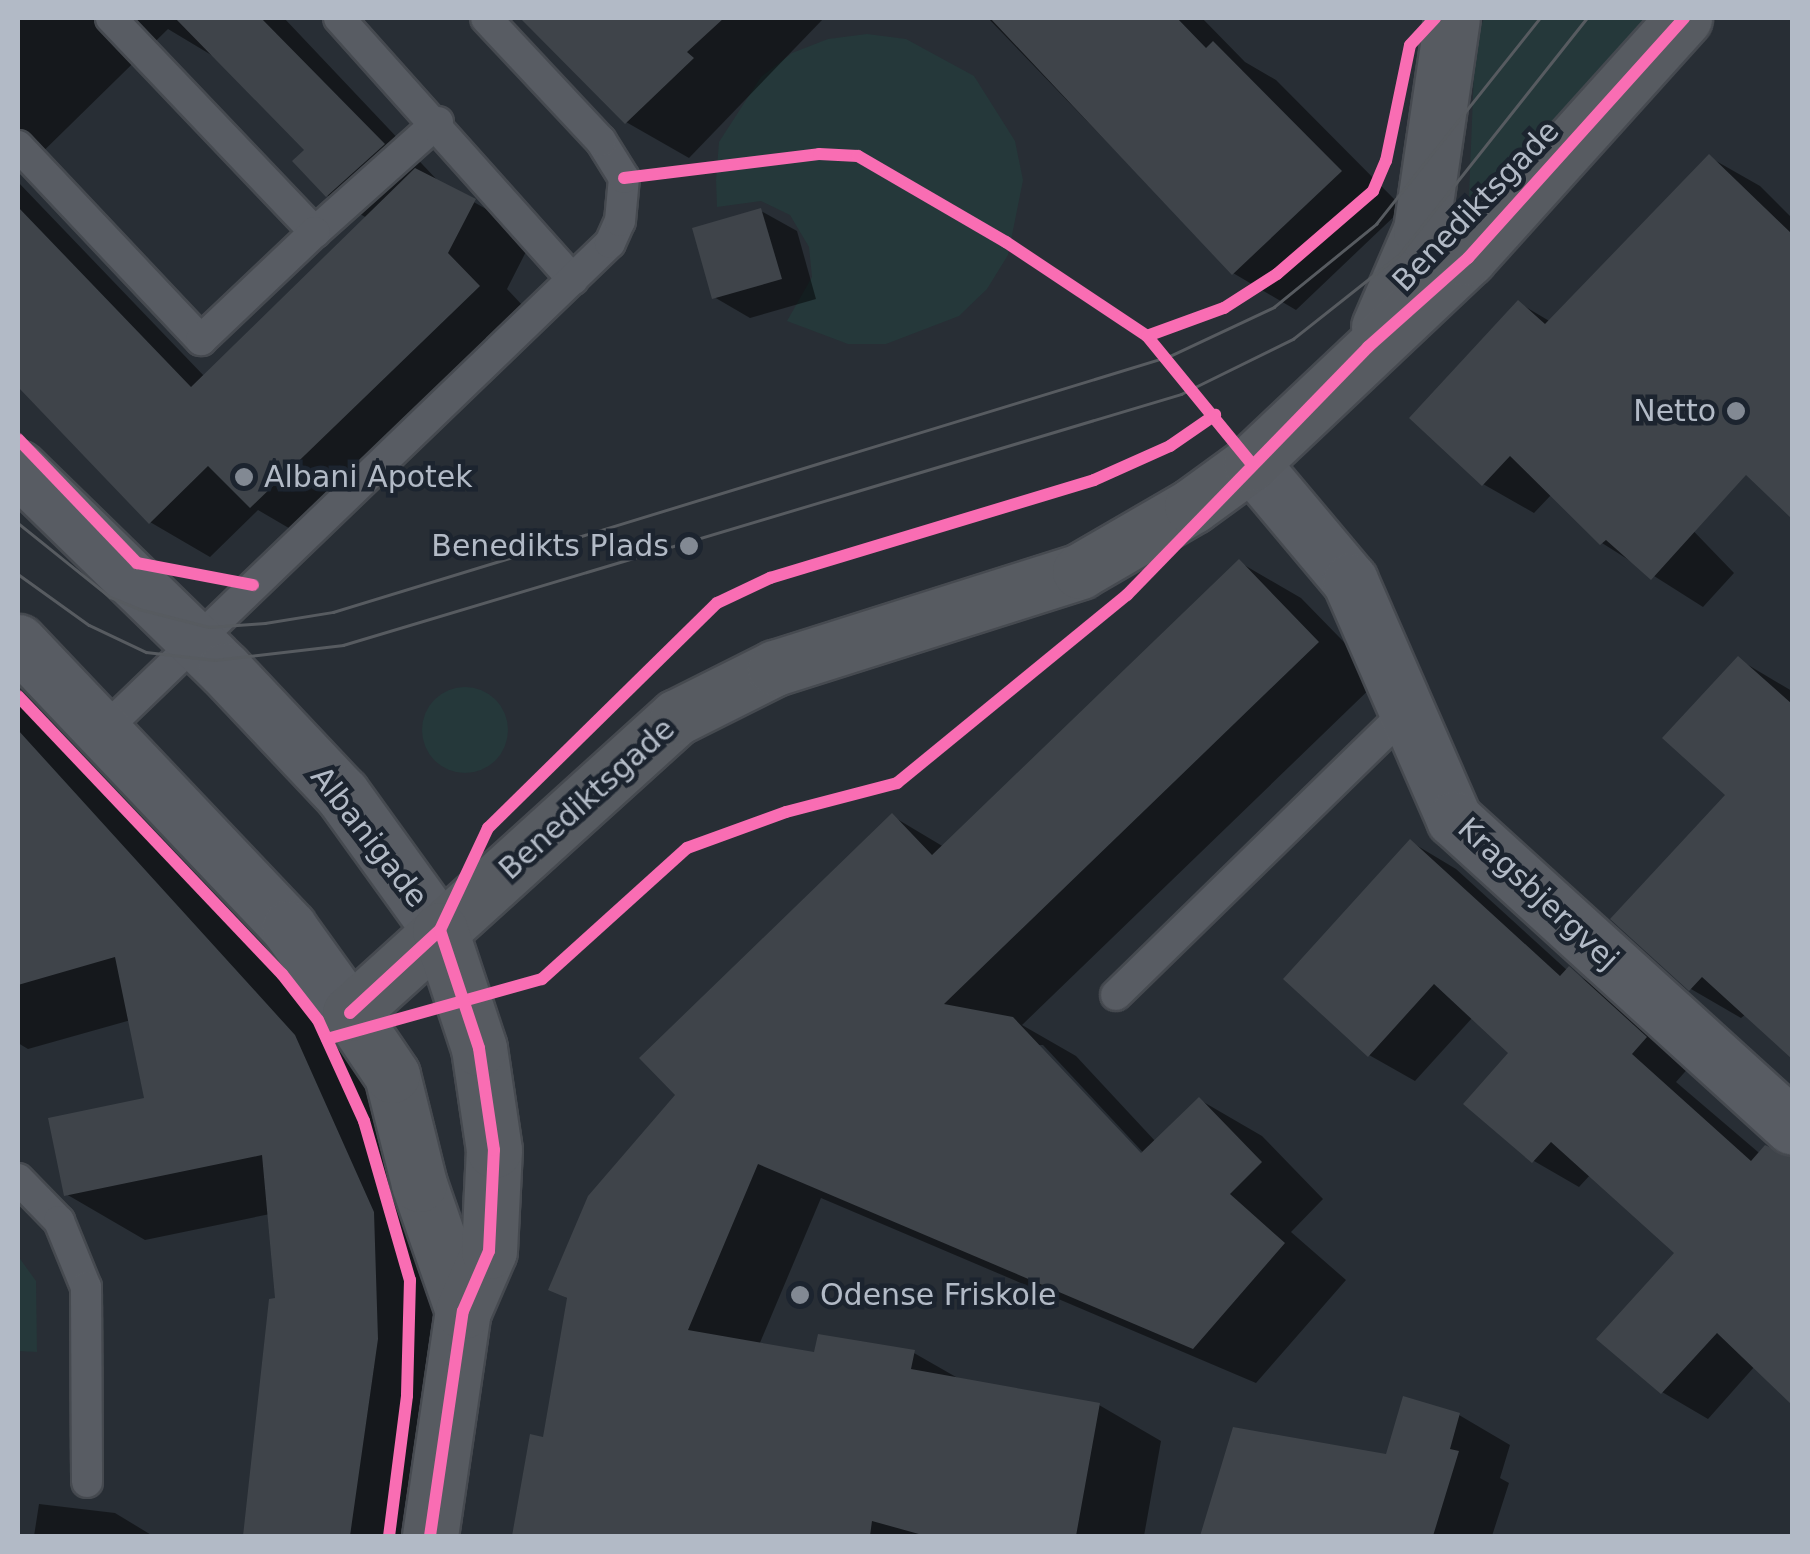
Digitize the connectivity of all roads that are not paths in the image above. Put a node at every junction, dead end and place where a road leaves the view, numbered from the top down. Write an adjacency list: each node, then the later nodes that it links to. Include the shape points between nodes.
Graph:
1 (111, 18): 8 (lane)
2 (338, 18): 6 (lane)
3 (486, 18): 9 (lane, via 601,141 624,178 615,232)
4 (1452, 18): 10 (main road, Benediktsgade, via 1420,230)
5 (1684, 18): 10 (main road, Benediktsgade, via 1468,258)
6 (438, 122): 8 (lane); 9 (lane)
7 (18, 146): 8 (lane, via 201,340)
8 (315, 232)
9 (573, 280): 13 (lane)
10 (1368, 347): 11 (main road, Benediktsgade)
11 (1252, 462): 15 (street, Kragsbjergvej, via 1350,581); 17 (main road, Benediktsgade, via 1192,506 1080,571 775,668 677,717)
12 (18, 468): 13 (street, Albanigade)
13 (195, 641): 16 (lane); 17 (street, Albanigade, via 342,794)
14 (18, 642): 16 (street, Albanigade)
15 (1408, 710): 18 (lane); 20 (street, Kragsbjergvej, via 1454,819)
16 (102, 732): 19 (street, Albanigade, via 288,928)
17 (440, 930): 19 (main road, Benediktsgade); 22 (main road, Albanigade, via 479,1048 494,1150 489,1251)
18 (1116, 995)
19 (350, 1013): 22 (main road, Albanigade, via 392,1074 419,1184)
20 (1792, 1128)
21 (18, 1179): 23 (lane, via 59,1222 86,1286)
22 (464, 1311): 24 (main road, Albanigade)
23 (87, 1482)
24 (430, 1536)

